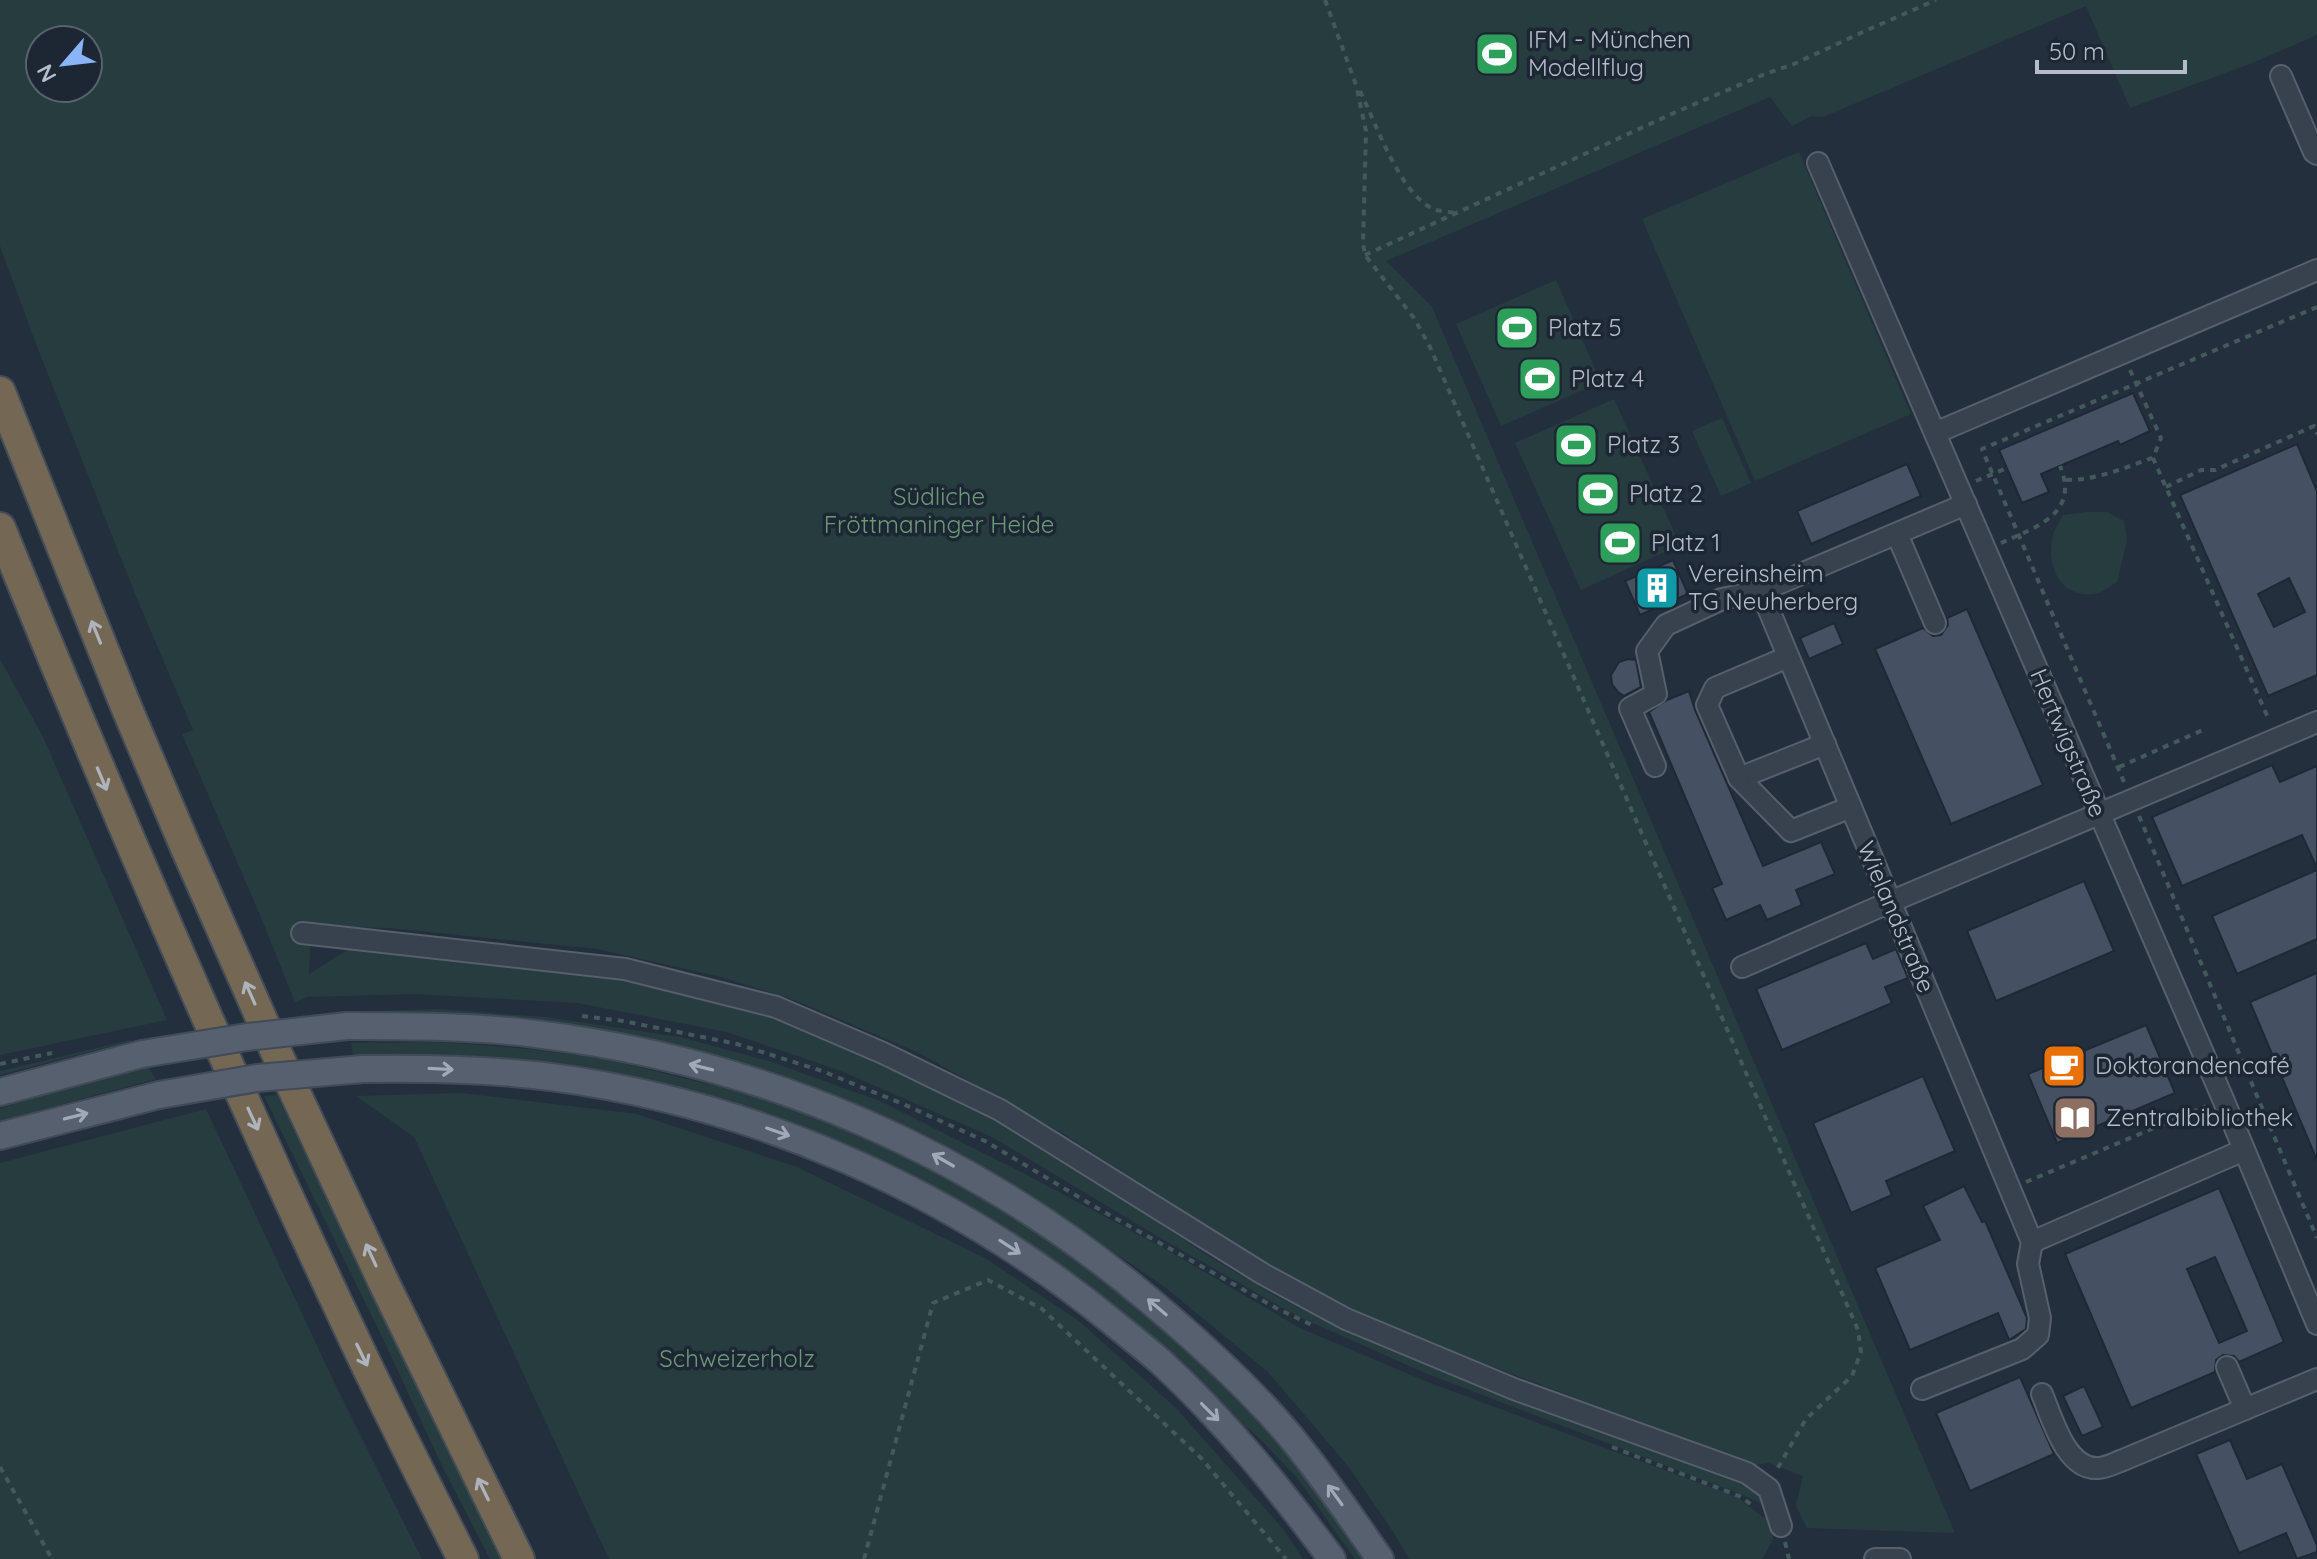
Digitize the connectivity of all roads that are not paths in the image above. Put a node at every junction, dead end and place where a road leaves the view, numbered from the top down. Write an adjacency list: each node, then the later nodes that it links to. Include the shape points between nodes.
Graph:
1 (2281, 76): 2 (street)
2 (2317, 154)
3 (1818, 163): 6 (street, Hertwigstraße)
4 (2317, 270): 6 (street)
5 (0, 392): 34 (highway, one-way to 5, via 253,999 125,704)
6 (1935, 433): 7 (street, Hertwigstraße)
7 (1963, 496): 9 (street); 18 (street, Hertwigstraße)
8 (0, 528): 33 (highway, one-way to 33, via 218,1043 348,1327)
9 (1897, 534): 10 (street); 11 (street)
10 (1761, 591): 12 (street, Wielandstraße); 15 (street, via 1722,599 1666,625 1647,651 1656,694 1630,708)
11 (1935, 623)
12 (1788, 657): 14 (street, Wielandstraße); 16 (street, via 1715,688 1707,705)
13 (2317, 722): 18 (street)
14 (1825, 744): 16 (street); 17 (street, Wielandstraße)
15 (1655, 766)
16 (1739, 778): 17 (street, via 1791,831)
17 (1851, 807): 19 (street, Wielandstraße)
18 (2099, 814): 19 (street); 24 (street, Hertwigstraße)
19 (1890, 902): 21 (street); 25 (street, Wielandstraße)
20 (302, 933): 32 (street, via 625,969 776,1007 1000,1110 1263,1274 1346,1319 1514,1389 1747,1473 1769,1489)
21 (1742, 967)
22 (0, 1092): 36 (main road, one-way to 22, bridge, via 1288,1434 1203,1345 1113,1269 1026,1207 926,1150 755,1080 644,1052 536,1034 347,1026 142,1054)
23 (0, 1136): 35 (main road, one-way to 35, bridge, via 159,1095 257,1078 363,1069 552,1077 691,1104 874,1172 1037,1264 1161,1362 1229,1430)
24 (2244, 1150): 25 (street); 26 (street, Hertwigstraße)
25 (2032, 1242): 29 (street, via 2028,1264 2040,1318 2038,1335 2022,1349)
26 (2317, 1324)
27 (2227, 1367): 31 (street)
28 (2317, 1379): 31 (street)
29 (1922, 1389)
30 (2042, 1394): 31 (street, via 2067,1453 2097,1469)
31 (2245, 1409)
32 (1781, 1526)
33 (463, 1559)
34 (519, 1559)
35 (1332, 1559)
36 (1380, 1559)
37 (1875, 1559): 38 (street)
38 (1900, 1559)

